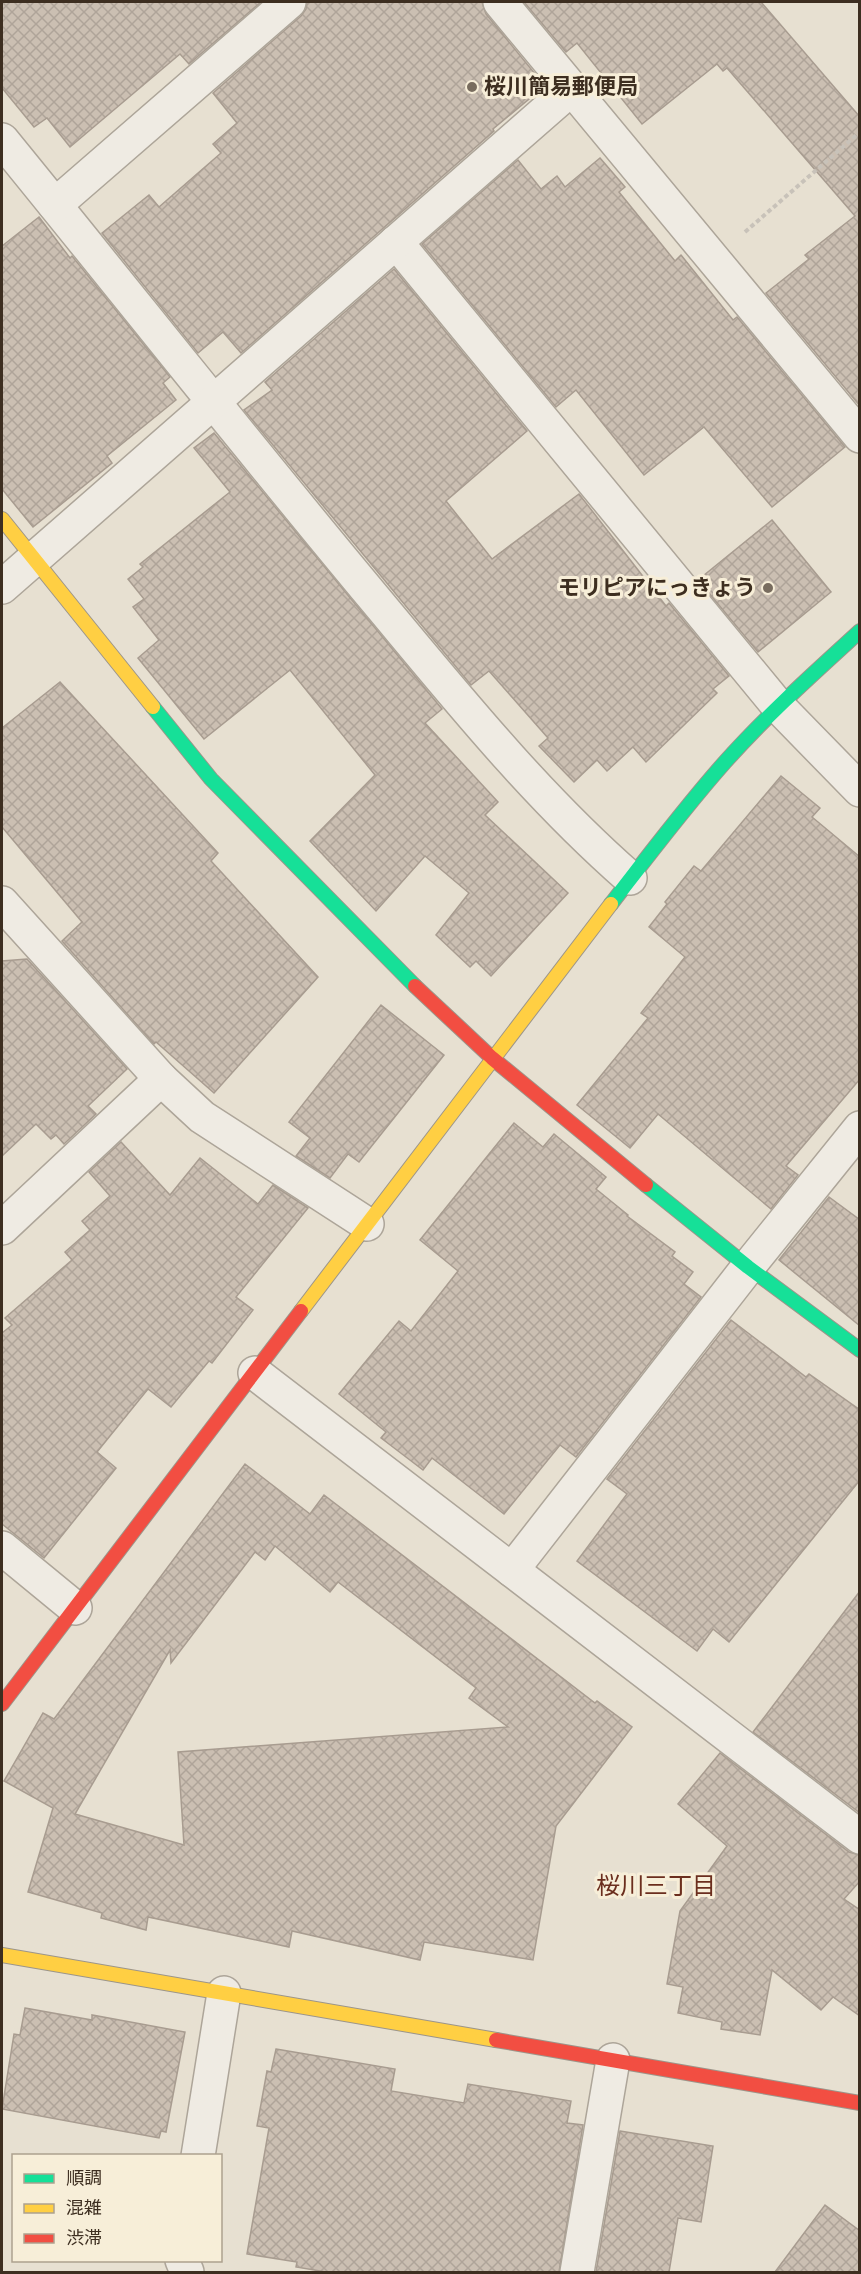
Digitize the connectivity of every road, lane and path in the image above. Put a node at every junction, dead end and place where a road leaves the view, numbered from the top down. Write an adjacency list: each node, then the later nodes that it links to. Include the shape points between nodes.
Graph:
1 (289, 2): 6 (street)
2 (500, 2): 3 (street)
3 (571, 89): 7 (street); 8 (street)
4 (860, 132): 8 (path)
5 (2, 140): 6 (street)
6 (55, 205): 9 (street)
7 (396, 242): 9 (street); 15 (street)
8 (713, 260): 10 (street)
9 (213, 401): 12 (street); 17 (street, via 504,754)
10 (860, 436)
11 (2, 519): 12 (street)
12 (34, 559): 13 (street); 19 (street, via 211,779 340,912)
13 (2, 587)
14 (860, 631): 15 (street)
15 (778, 706): 16 (street); 17 (street, via 725,762)
16 (860, 790)
17 (630, 878): 19 (street)
18 (6, 916): 20 (street)
19 (492, 1058): 22 (street); 24 (street)
20 (161, 1079): 22 (street, via 202,1117); 23 (street)
21 (860, 1128): 24 (street)
22 (367, 1224): 26 (street)
23 (2, 1228)
24 (748, 1266): 25 (street); 28 (street)
25 (860, 1350)
26 (255, 1373): 28 (street); 29 (street)
27 (2, 1548): 29 (street)
28 (512, 1570): 31 (street)
29 (75, 1608): 30 (street)
30 (2, 1704)
31 (860, 1837)
32 (2, 1955): 33 (street)
33 (224, 1993): 34 (street); 36 (street)
34 (613, 2060): 35 (street); 37 (street)
35 (860, 2103)
36 (198, 2154)
37 (577, 2272)

